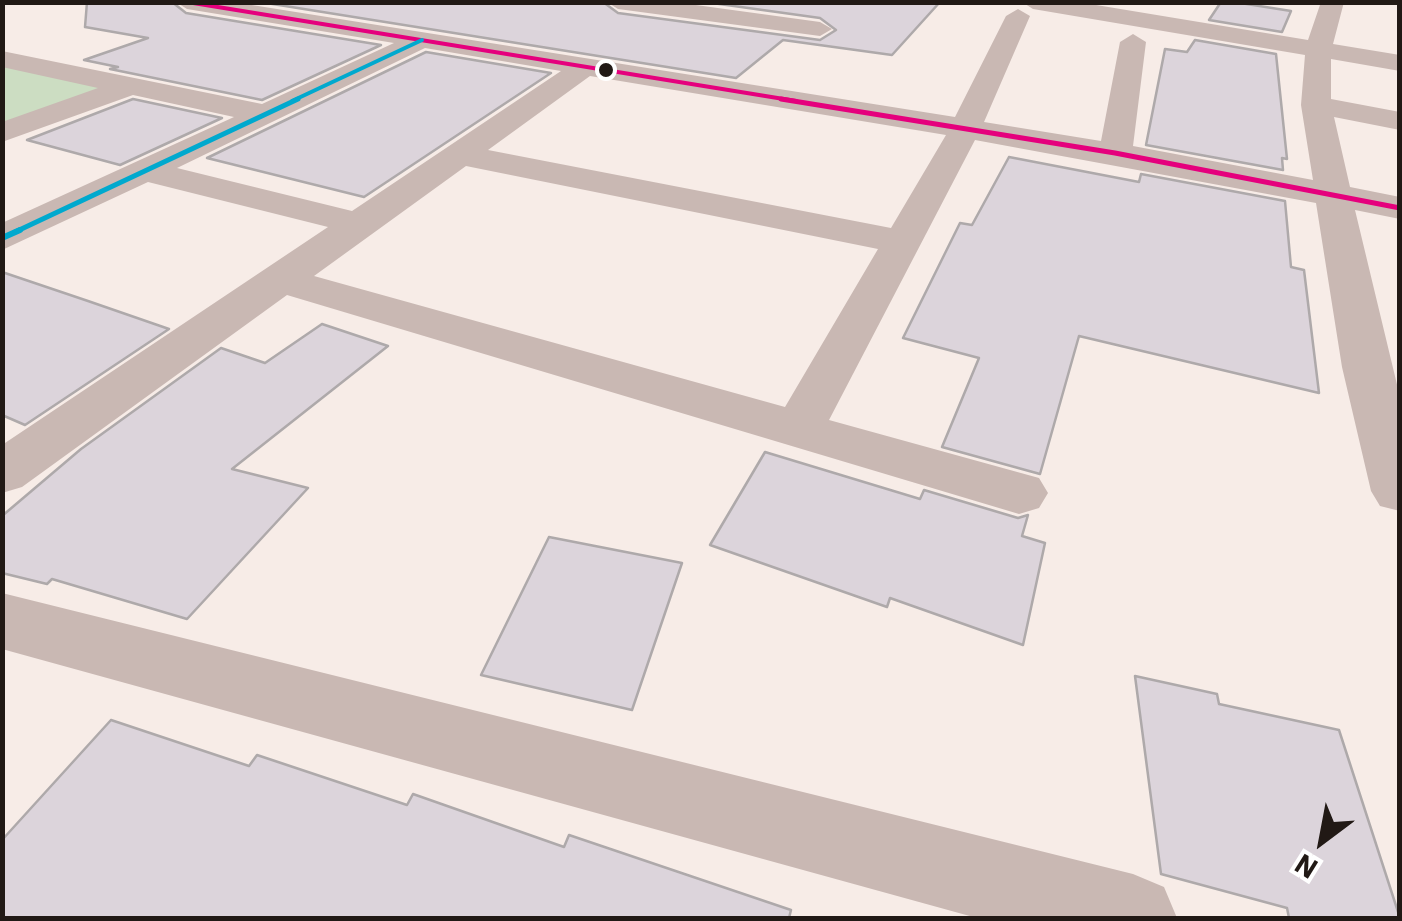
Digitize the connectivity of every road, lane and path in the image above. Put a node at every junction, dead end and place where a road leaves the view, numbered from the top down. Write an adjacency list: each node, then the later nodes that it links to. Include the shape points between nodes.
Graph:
1 (187, 2): 7 (street)
2 (353, 2): 7 (street)
3 (618, 2): 5 (street)
4 (1334, 2): 10 (street)
5 (663, 5): 15 (street, via 827,22)
6 (1026, 9): 8 (street); 19 (street)
7 (305, 22): 9 (street)
8 (1151, 22): 10 (street); 21 (street)
9 (422, 40): 13 (street); 17 (street)
10 (1318, 50): 12 (street); 16 (street)
11 (2, 59): 14 (street)
12 (1400, 63)
13 (585, 68): 15 (street); 22 (street)
14 (130, 86): 17 (street); 20 (street)
15 (748, 93): 19 (street)
16 (1316, 105): 18 (street); 24 (street)
17 (264, 114): 23 (street)
18 (1400, 121)
19 (965, 129): 21 (street); 28 (street)
20 (2, 133)
21 (1115, 153): 24 (street)
22 (462, 155): 26 (street); 28 (street)
23 (144, 171): 26 (street); 27 (street)
24 (1336, 193): 25 (street); 30 (street)
25 (1400, 208)
26 (360, 224): 29 (street)
27 (2, 238)
28 (902, 242): 31 (street)
29 (278, 280): 31 (street); 32 (street)
30 (1383, 372): 33 (street)
31 (797, 431): 34 (street)
32 (2, 473)
33 (1398, 480)
34 (1018, 493)
35 (2, 621): 36 (street)
36 (1133, 918)

